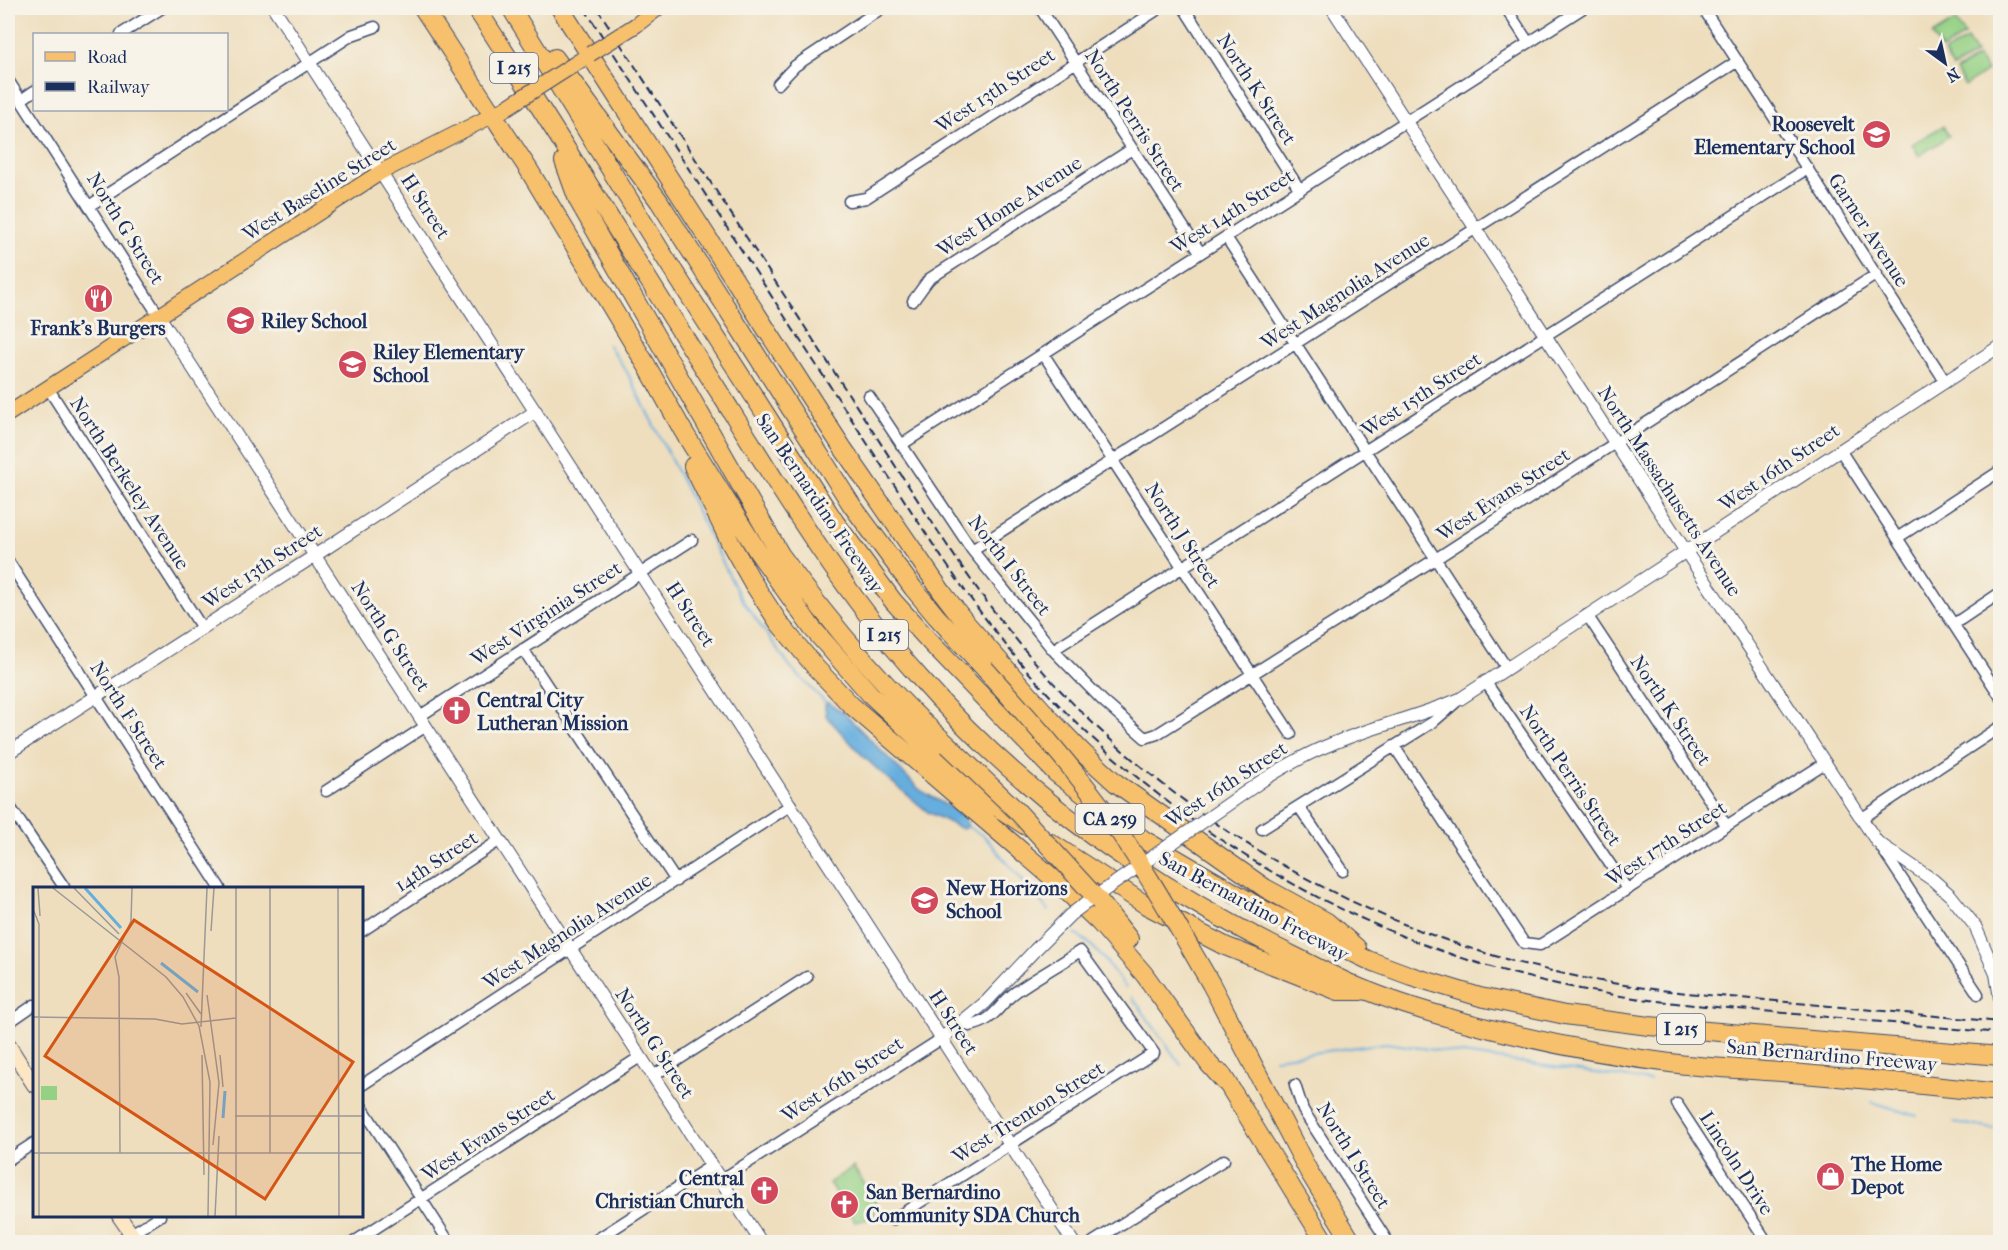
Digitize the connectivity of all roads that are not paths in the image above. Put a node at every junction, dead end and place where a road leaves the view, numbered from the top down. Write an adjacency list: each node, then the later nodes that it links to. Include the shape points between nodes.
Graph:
1 (162, 8): 18 (street)
2 (274, 8): 21 (street, H Street)
3 (423, 8): 28 (highway)
4 (476, 8): 30 (highway, San Bernardino Freeway / I 215)
5 (511, 8): 105 (highway, San Bernardino Freeway / I 215, via 835,522 893,601 1056,773 1144,840 1264,910)
6 (519, 8): 71 (highway, via 659,201 851,504)
7 (560, 8): 20 (highway)
8 (658, 8): 20 (main road, West Baseline Street, bridge)
9 (882, 8): 25 (street, via 795,66)
10 (1040, 8): 23 (street, North Perris Street)
11 (1160, 8): 23 (street, West 13th Street)
12 (1184, 8): 34 (street, North K Street)
13 (1332, 8): 29 (street, North Massachusetts Avenue)
14 (1506, 8): 19 (street)
15 (1583, 8): 19 (street, West 14th Street)
16 (1703, 8): 22 (street, Garner Avenue)
17 (375, 27): 21 (street, via 352,35)
18 (123, 33)
19 (1528, 42): 29 (street, West 14th Street)
20 (591, 54): 28 (main road, West Baseline Street, bridge); 55 (highway)
21 (310, 61): 33 (street, H Street); 36 (street)
22 (1738, 61): 32 (street, Garner Avenue); 37 (street, West Magnolia Avenue)
23 (1075, 62): 31 (street, North Perris Street); 35 (street, West 13th Street, via 866,198)
24 (8, 80): 27 (street, North G Street)
25 (778, 84)
26 (33, 91): 27 (street)
27 (14, 96): 36 (street, North G Street)
28 (500, 112): 33 (main road, West Baseline Street); 52 (highway)
29 (1406, 122): 34 (street, West 14th Street); 37 (street, North Massachusetts Avenue)
30 (552, 129): 107 (highway, San Bernardino Freeway / I 215, via 828,560 872,621 966,728 1022,779 1131,863 1205,909); 118 (highway, bridge, via 578,200 780,554 819,608 876,674 1017,811 1100,903 1139,951 1215,1060)
31 (1132, 149): 39 (street, North Perris Street); 41 (street, West Home Avenue, via 929,279)
32 (1808, 168): 40 (street, Garner Avenue); 43 (street, West 15th Street)
33 (381, 171): 42 (main road, West Baseline Street); 50 (street, H Street)
34 (1300, 190): 38 (street, West 14th Street)
35 (849, 201)
36 (89, 206): 42 (street, North G Street)
37 (1475, 228): 43 (street, North Massachusetts Avenue); 44 (street, West Magnolia Avenue)
38 (1226, 237): 39 (street, West 14th Street); 44 (street)
39 (1200, 252): 46 (street, West 14th Street)
40 (1877, 274): 47 (street, Garner Avenue); 53 (street, West Evans Street)
41 (912, 301)
42 (159, 316): 48 (main road, West Baseline Street); 64 (street, North G Street)
43 (1545, 335): 53 (street, North Massachusetts Avenue); 57 (street, West 15th Street)
44 (1296, 344): 57 (street); 58 (street, West Magnolia Avenue)
45 (2001, 346): 47 (street, West 16th Street)
46 (1044, 355): 54 (street, West 14th Street); 58 (street, North J Street)
47 (1945, 381): 56 (street, West 16th Street)
48 (48, 388): 51 (main road, West Baseline Street); 73 (street, North Berkeley Avenue)
49 (869, 396): 54 (street, North I Street)
50 (536, 411): 64 (street, West 13th Street); 68 (street, H Street)
51 (8, 414)
52 (682, 429): 107 (highway, via 758,552 812,628 870,694 976,793 1130,895 1225,946 1338,991); 118 (highway, via 679,438 747,573 779,623 816,668 851,705 1100,922)
53 (1616, 443): 63 (street, North Massachusetts Avenue); 65 (street, West Evans Street)
54 (901, 445): 62 (street, North I Street)
55 (842, 447): 71 (highway); 105 (highway, via 955,608 1083,753 1116,783 1265,888 1327,922)
56 (1840, 450): 60 (street); 63 (street, West 16th Street)
57 (1366, 451): 65 (street); 67 (street, West 15th Street)
58 (1113, 460): 62 (street, West Magnolia Avenue); 67 (street, North J Street)
59 (2001, 471): 60 (street)
60 (1897, 538): 72 (street)
61 (692, 540): 68 (street, West Virginia Street)
62 (972, 550): 75 (street, North I Street)
63 (1686, 552): 70 (street, West 16th Street); 88 (street, North Massachusetts Avenue)
64 (316, 555): 73 (street, West 13th Street); 82 (street, North G Street)
65 (1437, 558): 76 (street); 77 (street, West Evans Street)
66 (8, 561): 79 (street, North F Street)
67 (1182, 567): 75 (street, West 15th Street); 77 (street, North J Street)
68 (641, 573): 74 (street, West Virginia Street); 91 (street, H Street)
69 (2001, 593): 72 (street)
70 (1587, 615): 76 (street, West 16th Street); 94 (street, North K Street)
71 (936, 616): 144 (highway, CA 259, bridge, via 1042,732 1111,820 1161,896 1309,1172)
72 (1953, 624): 80 (street)
73 (202, 628): 79 (street, West 13th Street)
74 (523, 649): 82 (street, West Virginia Street); 99 (street)
75 (1053, 650): 85 (street, North I Street)
76 (1506, 668): 78 (street, West 16th Street)
77 (1252, 674): 84 (street, North J Street); 85 (street, West Evans Street)
78 (1485, 681): 81 (street, West 16th Street); 102 (street, North Perris Street)
79 (96, 696): 87 (street, West 13th Street); 101 (street, North F Street)
80 (2001, 696)
81 (1460, 699): 86 (street, West 16th Street, via 1433,722); 111 (street, West 16th Street, bridge, via 1331,744 1263,780 1086,903)
82 (423, 721): 89 (street, West Virginia Street); 96 (street, North G Street)
83 (2001, 727): 93 (street)
84 (1291, 734)
85 (1145, 738)
86 (1394, 746): 92 (street, West 16th Street); 102 (street, West 17th Street, via 1524,943 1540,945)
87 (8, 753)
88 (1825, 763): 93 (street, North Massachusetts Avenue); 94 (street, West 17th Street)
89 (326, 791)
90 (8, 804): 100 (street)
91 (791, 805): 99 (street, West Magnolia Avenue); 113 (street, H Street)
92 (1299, 807): 95 (street, West 16th Street); 98 (street)
93 (1862, 819): 97 (street, North Massachusetts Avenue)
94 (1726, 825): 102 (street, West 17th Street)
95 (1262, 829)
96 (500, 840): 103 (street, 14th Street); 104 (street, North G Street)
97 (1877, 842): 108 (street, North Massachusetts Avenue); 109 (street, via 1933,880 1975,926 1996,974)
98 (1343, 871)
99 (676, 881): 104 (street, West Magnolia Avenue)
100 (63, 887)
101 (216, 887)
102 (1627, 889)
103 (363, 930)
104 (571, 950): 115 (street, North G Street); 120 (street, West Magnolia Avenue)
105 (1368, 960): 116 (highway, San Bernardino Freeway / I 215, via 1480,997 1565,1015 1649,1026)
106 (807, 978): 117 (street)
107 (1366, 991): 122 (highway, San Bernardino Freeway / I 215, via 1480,1026 1674,1064)
108 (1978, 994)
109 (2001, 998)
110 (33, 1006): 112 (street)
111 (963, 1021): 113 (street, West 16th Street); 126 (street, West Trenton Street, via 969,1026 987,1019 1014,993 1080,951 1154,1053)
112 (8, 1023)
113 (941, 1039): 126 (street, H Street); 130 (street, West 16th Street)
114 (8, 1044): 119 (main road)
115 (640, 1056): 117 (street, North G Street); 131 (street, West Evans Street)
116 (2001, 1056)
117 (653, 1076): 129 (street, North G Street)
118 (1225, 1082): 143 (highway)
119 (33, 1083)
120 (363, 1084)
121 (1295, 1085): 145 (street, North I Street, via 1303,1110)
122 (2001, 1093)
123 (1677, 1104): 146 (street, Lincoln Drive)
124 (363, 1109): 131 (street)
125 (33, 1144): 127 (street)
126 (1010, 1146): 134 (street, West Trenton Street); 141 (street, H Street)
127 (8, 1160)
128 (1224, 1160): 142 (street)
129 (711, 1166): 130 (street, North G Street); 139 (street)
130 (721, 1180): 140 (street, North G Street)
131 (421, 1199): 137 (street, West Evans Street); 138 (street)
132 (120, 1217): 135 (main road)
133 (158, 1217): 135 (street)
134 (891, 1220)
135 (134, 1238): 136 (street)
136 (118, 1242)
137 (354, 1242)
138 (449, 1242)
139 (593, 1242)
140 (761, 1242)
141 (1072, 1242)
142 (1093, 1242)
143 (1325, 1242)
144 (1352, 1242)
145 (1388, 1242)
146 (1767, 1242)

